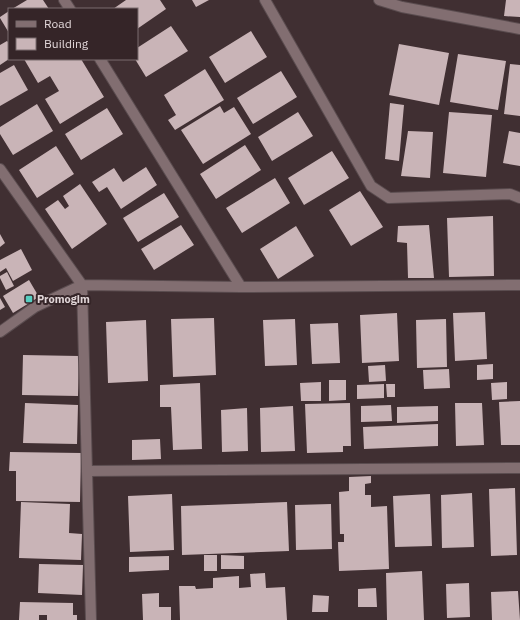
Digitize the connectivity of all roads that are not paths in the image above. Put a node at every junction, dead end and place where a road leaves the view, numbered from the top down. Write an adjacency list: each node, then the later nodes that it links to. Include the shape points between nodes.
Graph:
1 (265, 0): 6 (street, via 371,186 389,198 510,194)
2 (379, 0): 3 (street, via 402,7)
3 (520, 29)
4 (101, 60): 9 (street)
5 (0, 169): 7 (street)
6 (520, 198)
7 (82, 285): 9 (street); 10 (street, via 35,307); 12 (street)
8 (520, 285): 9 (street)
9 (241, 287)
10 (0, 332)
11 (520, 468): 12 (street)
12 (88, 471): 13 (street)
13 (91, 620)

